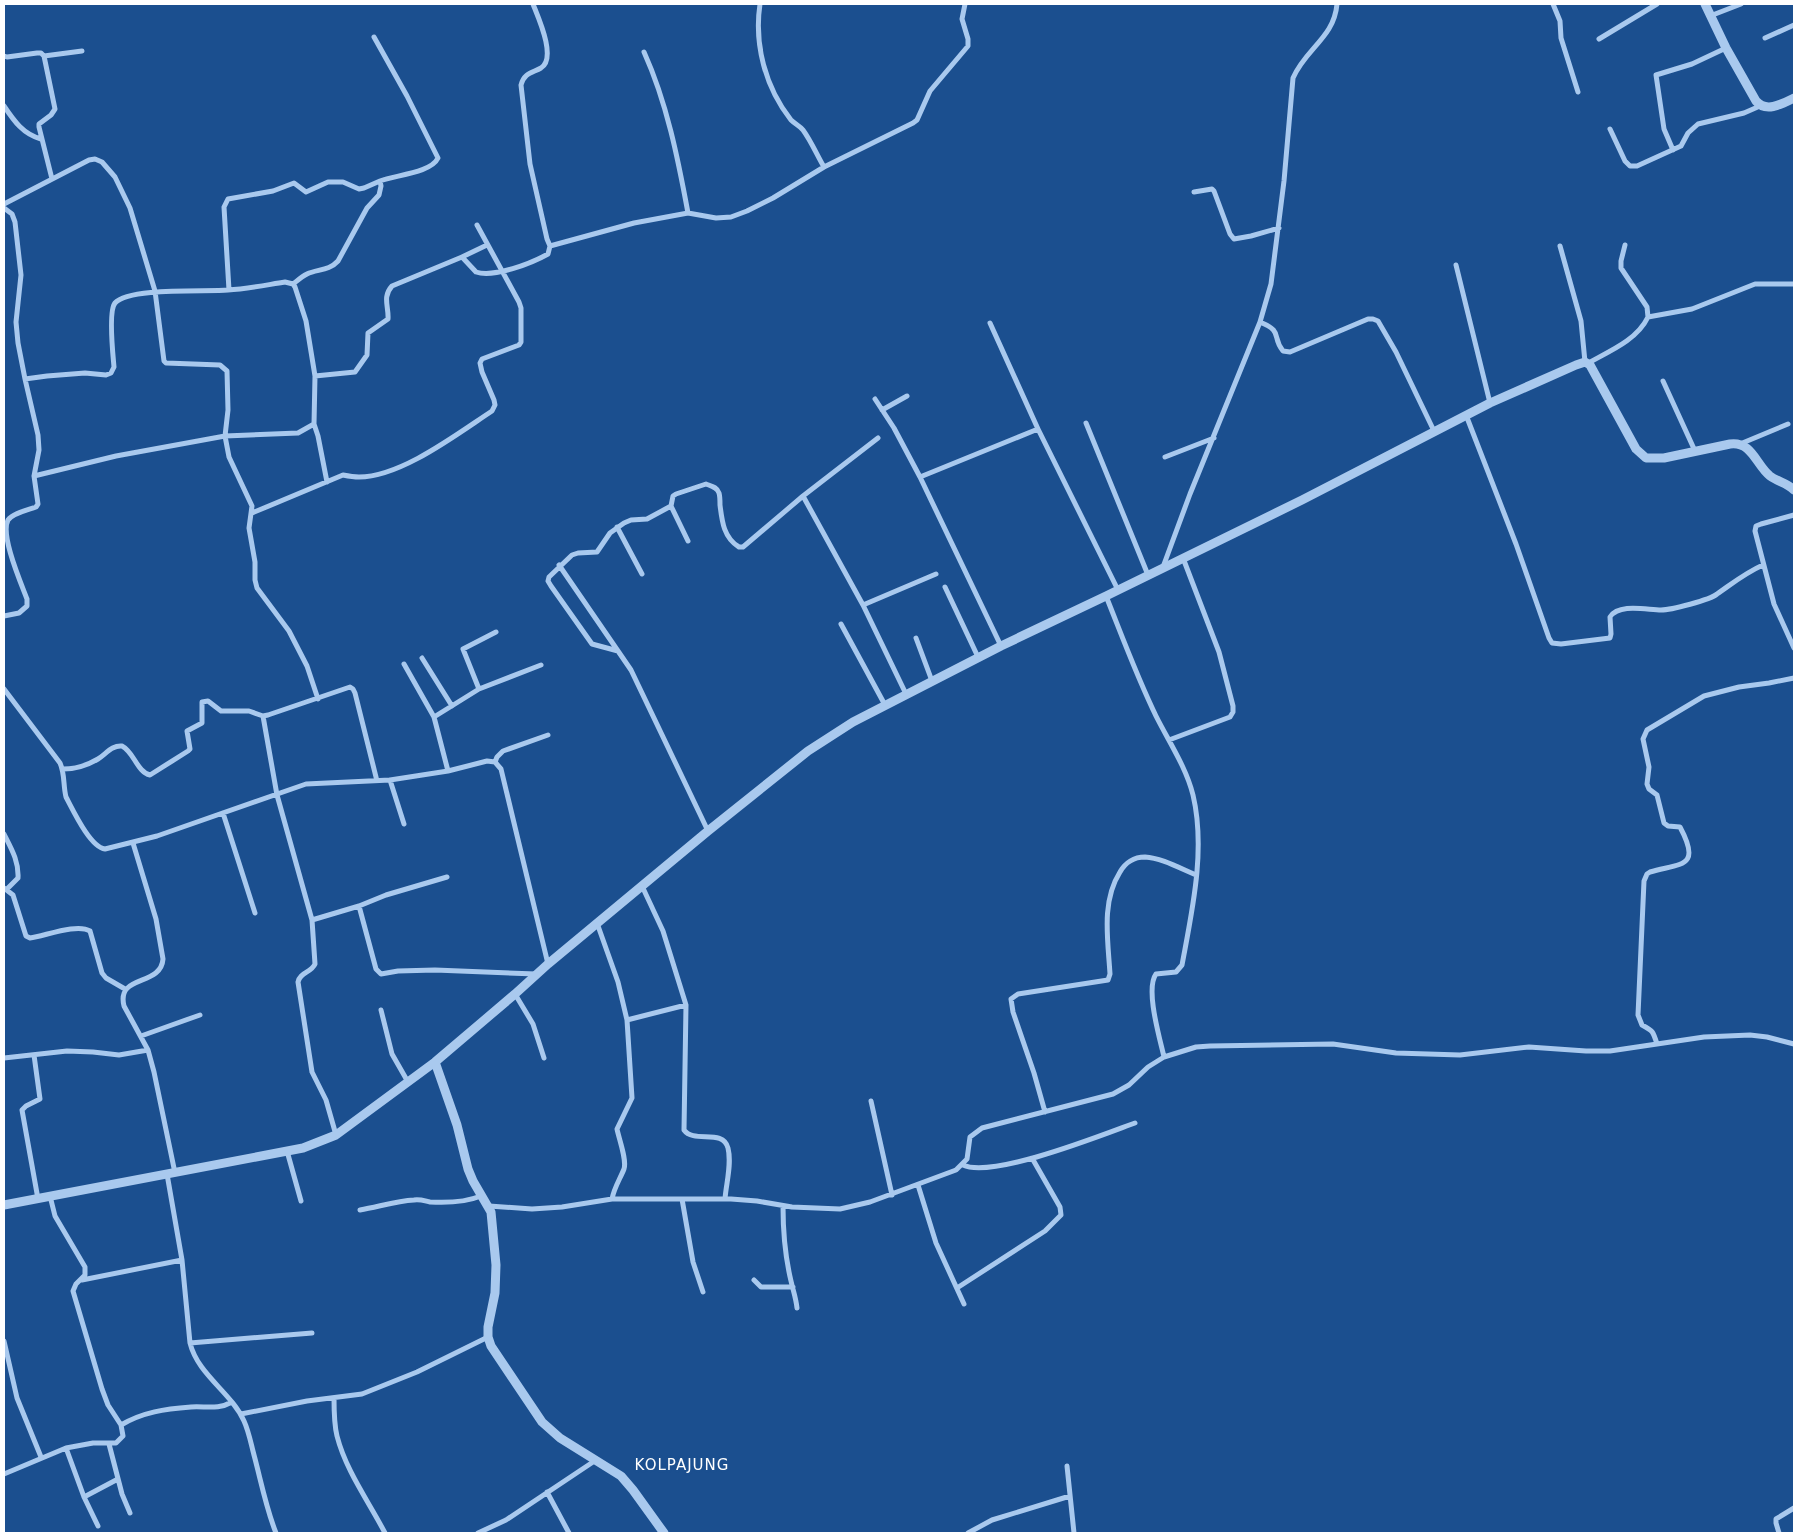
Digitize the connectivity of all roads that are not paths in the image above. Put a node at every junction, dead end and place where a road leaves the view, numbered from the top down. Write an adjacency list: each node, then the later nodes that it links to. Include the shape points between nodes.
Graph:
1 (533, 4): 36 (street, via 545,36 548,56 543,67 525,76 521,85 530,164)
2 (760, 4): 26 (street, via 761,60 777,97)
3 (965, 4): 26 (street, via 962,19 968,46 930,91 917,120)
4 (1337, 4): 33 (street, via 1328,32 1298,66 1293,78)
5 (1553, 4): 19 (street)
6 (1657, 4): 13 (street)
7 (1705, 4): 9 (street)
8 (1741, 4): 9 (street)
9 (1710, 16): 14 (street)
10 (1794, 25): 12 (street)
11 (374, 37): 28 (street, via 438,158 427,168)
12 (1764, 38)
13 (1599, 39)
14 (1726, 48): 22 (street); 25 (street, via 1692,64 1656,75 1663,123)
15 (82, 51): 18 (street)
16 (644, 52): 31 (street, via 669,125)
17 (4, 56): 18 (street, via 37,53)
18 (44, 56): 24 (street, via 55,109 39,124)
19 (1578, 92)
20 (1794, 98): 22 (street, via 1778,105)
21 (4, 106): 24 (street, via 22,130)
22 (1760, 106): 25 (street, via 1698,124 1681,146)
23 (1610, 129): 25 (street, via 1630,166 1643,164)
24 (41, 140): 27 (street)
25 (1673, 150)
26 (824, 167): 31 (street, via 747,211 716,218)
27 (52, 179): 30 (street); 44 (street, via 95,159 115,176 130,208)
28 (380, 181): 41 (street, via 379,195 367,208 338,261); 43 (street, via 359,189 343,182 328,182 306,192 294,183 228,199 224,207)
29 (1194, 192): 33 (street, via 1207,188 1214,190 1234,239)
30 (4, 206): 50 (street, via 15,222 21,275 16,322)
31 (688, 214): 36 (street, via 634,223)
32 (477, 225): 34 (street)
33 (1279, 228): 46 (street, via 1272,284)
34 (487, 245): 38 (street); 40 (street)
35 (1625, 245): 45 (street, via 1621,268 1647,307)
36 (550, 246): 40 (street, via 548,254 541,258)
37 (1560, 246): 48 (street, via 1581,321)
38 (462, 257): 40 (street, via 476,272); 49 (street, via 392,286 386,305 388,319 368,333 367,355 355,372)
39 (1456, 264): 54 (street)
40 (501, 271): 70 (street, via 521,308 521,342 482,359 480,363 494,400 492,411 410,462 379,474 357,478 343,475)
41 (293, 284): 43 (street, via 285,282); 49 (street, via 306,321)
42 (1794, 284): 45 (street, via 1755,284 1703,306)
43 (229, 290): 44 (street)
44 (155, 291): 50 (street, via 119,299 112,307 114,367 111,372 106,375 85,373); 62 (street, via 164,361 220,365 227,370 228,410)
45 (1650, 317): 48 (street, via 1628,341)
46 (1260, 322): 61 (street, via 1274,329 1279,346 1290,352 1368,319 1378,321); 64 (street)
47 (990, 323): 60 (street)
48 (1588, 363): 54 (street); 66 (street, via 1640,454 1654,459)
49 (315, 376): 58 (street)
50 (24, 379): 68 (street, via 38,435)
51 (1663, 381): 66 (street)
52 (907, 396): 55 (street)
53 (875, 398): 55 (street)
54 (1490, 403): 56 (street)
55 (882, 410): 69 (street)
56 (1466, 415): 61 (street); 81 (street, via 1552,643 1610,638 1610,617 1613,613 1640,607 1666,610 1712,598 1747,572)
57 (1086, 423): 85 (street)
58 (314, 424): 62 (street, via 298,432); 70 (street)
59 (1788, 424): 65 (street)
60 (1038, 429): 69 (street); 87 (street)
61 (1434, 431): 79 (street)
62 (224, 436): 68 (street, via 116,456); 74 (street)
63 (878, 438): 72 (street)
64 (1214, 438): 67 (street); 82 (street)
65 (1740, 444): 66 (street); 71 (street, via 1748,448 1771,477)
66 (1695, 451)
67 (1165, 457)
68 (34, 476): 78 (street, via 38,504 8,520)
69 (920, 477): 94 (street)
70 (327, 482): 74 (street)
71 (1794, 490)
72 (803, 496): 73 (street, via 747,544 739,547 722,524 719,493 712,486 706,484 676,494); 89 (street)
73 (671, 506): 76 (street, via 647,519 630,520); 77 (street)
74 (252, 513): 106 (street, via 249,528 257,588 289,630)
75 (1794, 515): 81 (street, via 1756,526 1754,531)
76 (617, 527): 80 (street, via 597,552 578,553); 83 (street)
77 (688, 541)
78 (6, 546): 90 (street, via 27,606 19,613)
79 (1183, 558): 82 (street); 112 (street, via 1234,706 1230,717)
80 (559, 565): 96 (street); 96 (street, via 548,581 586,637 596,646)
81 (1763, 565): 95 (street, via 1774,604)
82 (1163, 567): 85 (street)
83 (642, 574)
84 (936, 574): 89 (street)
85 (1148, 575): 87 (street)
86 (945, 587): 97 (street)
87 (1118, 590): 88 (street)
88 (1107, 599): 94 (street); 112 (street)
89 (863, 605): 105 (street)
90 (4, 616)
91 (841, 624): 107 (street)
92 (496, 632): 104 (street, via 462,649)
93 (916, 638): 102 (street)
94 (1001, 646): 97 (street)
95 (1794, 648)
96 (618, 651): 121 (street, via 631,670)
97 (978, 657): 102 (street)
98 (422, 658): 108 (street)
99 (404, 664): 110 (street)
100 (541, 664): 104 (street)
101 (1794, 678): 141 (street, via 1704,696 1644,734 1649,767 1647,784 1656,795 1664,823 1680,828 1690,852 1683,864 1650,872 1644,881 1638,1015 1642,1025 1654,1032)
102 (932, 681): 105 (street)
103 (4, 689): 114 (street, via 45,741)
104 (479, 689): 108 (street)
105 (906, 694): 107 (street)
106 (318, 699): 109 (street); 117 (street, via 346,687 353,689)
107 (885, 704): 121 (street, via 808,751)
108 (452, 706): 110 (street)
109 (263, 716): 114 (street, via 249,711 221,712 208,700 202,702 202,723 188,731 188,752 150,775 144,773 122,746 112,748 91,762); 118 (street)
110 (434, 717): 115 (street)
111 (548, 735): 113 (street, via 503,751)
112 (1169, 740): 124 (street, via 1193,795 1198,826)
113 (496, 762): 115 (street); 132 (street, via 501,769)
114 (63, 770): 123 (street, via 66,796 92,842 105,849)
115 (448, 771): 116 (street)
116 (390, 780): 117 (street); 120 (street)
117 (377, 782): 118 (street, via 306,784)
118 (277, 795): 119 (street); 130 (street)
119 (223, 813): 123 (street); 129 (street)
120 (404, 824)
121 (708, 831): 126 (street)
122 (4, 834): 127 (street, via 18,871 18,878)
123 (132, 843): 134 (street, via 156,919 163,958 158,972)
124 (1196, 875): 145 (street, via 1182,965 1176,972 1156,974 1152,984 1152,1000); 151 (street, via 1150,858 1138,858 1127,863 1114,880 1109,896 1108,980 1018,994 1011,999)
125 (447, 877): 128 (street)
126 (642, 886): 131 (street); 136 (street, via 663,931)
127 (6, 888): 134 (street, via 13,895 26,936 42,937 85,928 90,931 102,973)
128 (359, 906): 130 (street); 133 (street, via 376,969 381,974 435,970)
129 (255, 913)
130 (312, 920): 153 (street, via 315,964 298,982 313,1075 326,1100)
131 (597, 923): 132 (street); 139 (street, via 618,982)
132 (548, 964): 133 (street)
133 (536, 974): 135 (street)
134 (126, 989): 140 (street, via 122,1000)
135 (515, 994): 147 (street, via 530,1018); 148 (street)
136 (686, 1005): 139 (street); 165 (street, via 684,1130 692,1136 722,1140 728,1147)
137 (381, 1010): 149 (street, via 392,1054)
138 (200, 1015): 140 (street)
139 (627, 1020): 163 (street, via 632,1098 617,1129 624,1168)
140 (142, 1038): 143 (street)
141 (1657, 1044): 142 (street, via 1718,1035 1767,1037); 145 (street, via 1610,1051 1529,1047 1460,1055 1396,1053 1332,1044 1210,1046)
142 (1794, 1044)
143 (147, 1048): 144 (street, via 119,1055 81,1051); 157 (street)
144 (34, 1055): 146 (street); 162 (street, via 40,1099 22,1110)
145 (1164, 1057): 151 (street, via 1113,1094)
146 (4, 1058)
147 (544, 1058)
148 (435, 1062): 149 (street); 161 (street, via 458,1125 468,1169)
149 (408, 1082): 153 (street)
150 (871, 1101): 159 (street)
151 (1045, 1112): 156 (street, via 975,1132 969,1140)
152 (1135, 1123): 155 (street)
153 (336, 1135): 154 (street, via 317,1144)
154 (287, 1151): 157 (street); 166 (street)
155 (1032, 1158): 156 (street, via 974,1169); 175 (street, via 1060,1207 1061,1215 1045,1231)
156 (963, 1165): 158 (street)
157 (171, 1174): 160 (street); 171 (street)
158 (918, 1185): 159 (street); 175 (street, via 936,1243)
159 (892, 1195): 169 (street, via 859,1206 840,1208)
160 (50, 1196): 162 (street); 172 (street, via 55,1216 85,1267)
161 (481, 1196): 168 (street); 170 (street, via 458,1201 406,1201)
162 (38, 1199): 167 (street)
163 (612, 1199): 164 (street); 168 (street, via 542,1209)
164 (682, 1199): 165 (street); 176 (street, via 693,1262)
165 (725, 1199): 169 (street)
166 (301, 1201)
167 (4, 1206)
168 (489, 1206): 180 (street, via 496,1281)
169 (782, 1206): 174 (street, via 784,1244)
170 (360, 1210)
171 (182, 1260): 172 (street); 182 (street)
172 (81, 1280): 186 (street, via 73,1288 75,1298 105,1397)
173 (754, 1280): 174 (street, via 765,1288)
174 (794, 1287): 178 (street)
175 (957, 1288): 177 (street)
176 (703, 1292)
177 (964, 1304)
178 (797, 1308)
179 (312, 1333): 182 (street)
180 (488, 1337): 183 (street, via 378,1389); 190 (street, via 498,1358 542,1422 560,1438)
181 (4, 1341): 189 (street, via 17,1398)
182 (190, 1343): 184 (street, via 197,1362)
183 (334, 1398): 185 (street); 201 (street, via 334,1420 341,1448)
184 (232, 1402): 185 (street); 186 (street, via 220,1408 190,1407 149,1412)
185 (241, 1414): 200 (street)
186 (121, 1426): 187 (street, via 121,1439)
187 (109, 1444): 188 (street, via 93,1442); 193 (street)
188 (66, 1448): 189 (street); 196 (street)
189 (42, 1457): 192 (street)
190 (596, 1460): 194 (street); 204 (street, via 621,1476)
191 (1067, 1466): 195 (street)
192 (4, 1474)
193 (118, 1479): 196 (street); 198 (street)
194 (547, 1492): 202 (street, via 506,1520); 203 (street)
195 (1070, 1496): 205 (street, via 992,1520); 206 (street)
196 (84, 1497): 199 (street)
197 (1794, 1508): 207 (street, via 1776,1519)
198 (130, 1513)
199 (98, 1526)
200 (276, 1533)
201 (385, 1533)
202 (478, 1533)
203 (569, 1533)
204 (664, 1533)
205 (968, 1533)
206 (1074, 1533)
207 (1779, 1533)

